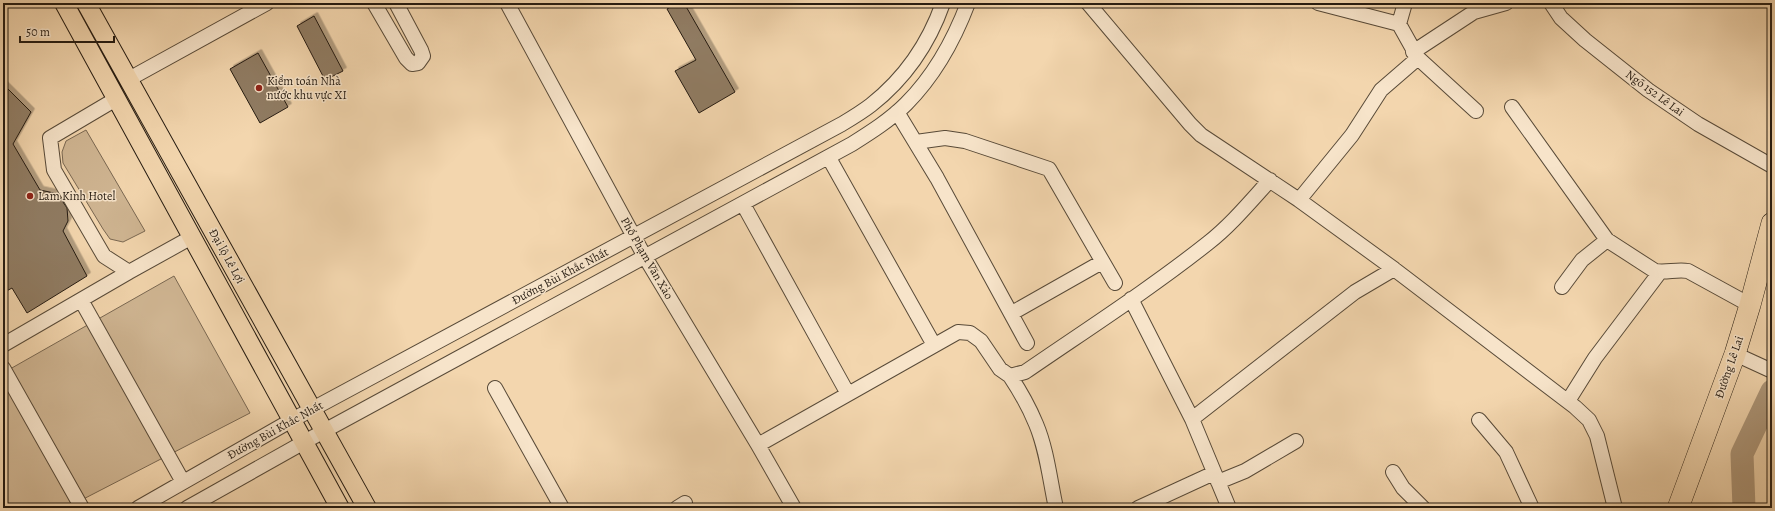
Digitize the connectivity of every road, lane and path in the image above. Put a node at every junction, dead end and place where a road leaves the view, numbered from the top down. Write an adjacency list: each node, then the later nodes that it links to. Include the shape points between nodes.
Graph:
1 (64, 3): 17 (main road, Đại lộ Lê Lợi)
2 (86, 3): 16 (main road, Đại lộ Lê Lợi)
3 (267, 3): 16 (street)
4 (374, 3): 5 (street, via 406,58 412,64 418,63 423,56 421,50)
5 (396, 3)
6 (507, 3): 28 (street, Phố Phạm Văn Xảo)
7 (943, 3): 28 (street, Đường Bùi Khắc Nhất, via 918,55 894,85 871,106)
8 (968, 3): 20 (street, Đường Bùi Khắc Nhất, via 959,26 934,70)
9 (1088, 3): 24 (street, via 1201,135)
10 (1318, 3): 14 (street)
11 (1405, 3): 14 (street)
12 (1506, 3): 15 (street, via 1474,12)
13 (1551, 3): 23 (street, Ngõ 152 Lê Lai, via 1561,18 1585,40 1648,90 1698,124)
14 (1399, 24): 15 (street)
15 (1416, 55): 19 (street); 25 (street, via 1381,90 1352,135)
16 (129, 79): 52 (main road, Đại lộ Lê Lợi)
17 (116, 99): 29 (main road, Đại lộ Lê Lợi); 34 (street, via 50,138 54,170 104,256)
18 (1512, 107): 30 (street)
19 (1476, 111)
20 (897, 112): 21 (street); 22 (street, Đường Bùi Khắc Nhất, via 882,125)
21 (916, 142): 32 (street, via 946,138 965,141 1049,169); 41 (street)
22 (829, 158): 26 (street, Đường Bùi Khắc Nhất); 44 (street)
23 (1772, 166)
24 (1270, 180): 25 (street); 38 (street, via 1209,243)
25 (1299, 200): 33 (street)
26 (743, 204): 31 (street, Đường Bùi Khắc Nhất); 50 (street)
27 (1772, 223): 40 (highway, Đường Lê Lai)
28 (634, 236): 31 (street, Phố Phạm Văn Xảo); 52 (street, Đường Bùi Khắc Nhất)
29 (192, 237): 34 (street); 54 (main road, Đại lộ Lê Lợi)
30 (1607, 240): 35 (street, via 1654,271); 37 (street, via 1582,260)
31 (645, 256): 56 (street, Đường Bùi Khắc Nhất); 59 (street, Phố Phạm Văn Xảo)
32 (1102, 262): 36 (street); 41 (street)
33 (1394, 269): 51 (street); 53 (street, via 1355,292)
34 (129, 272): 39 (street)
35 (1660, 272): 40 (street, via 1688,271); 51 (street, via 1595,358)
36 (1115, 283)
37 (1562, 287)
38 (1130, 299): 48 (street, via 1025,372); 53 (street)
39 (81, 300): 43 (street); 62 (street)
40 (1750, 305): 45 (highway, Đường Lê Lai)
41 (1012, 313): 42 (street)
42 (1027, 343)
43 (3, 345)
44 (934, 345): 48 (street, via 958,332 970,333 981,341 1000,369); 50 (street)
45 (1735, 354): 47 (street); 76 (highway, Đường Lê Lai)
46 (3, 368): 63 (street)
47 (1768, 369)
48 (1010, 376): 70 (street, via 1037,426)
49 (495, 388): 68 (street)
50 (848, 394): 59 (street)
51 (1568, 401): 75 (street, via 1589,420 1597,436)
52 (312, 410): 54 (street, Đường Bùi Khắc Nhất); 56 (main road, Đại lộ Lê Lợi)
53 (1192, 419): 61 (street)
54 (292, 420): 58 (main road, Đại lộ Lê Lợi); 62 (street, Đường Bùi Khắc Nhất)
55 (1478, 420): 74 (street, via 1506,452)
56 (324, 431): 58 (street, Đường Bùi Khắc Nhất); 67 (main road, Đại lộ Lê Lợi)
57 (1296, 441): 61 (street, via 1245,471)
58 (304, 442): 65 (street, Đường Bùi Khắc Nhất); 66 (main road, Đại lộ Lê Lợi)
59 (758, 445): 69 (street, Phố Phạm Văn Xảo)
60 (1393, 472): 73 (street)
61 (1216, 477): 71 (street); 72 (street)
62 (183, 482): 64 (street, Đường Bùi Khắc Nhất)
63 (82, 508)
64 (138, 508)
65 (187, 508)
66 (340, 508)
67 (367, 508)
68 (562, 508)
69 (794, 508)
70 (1056, 508)
71 (1138, 508)
72 (1228, 508)
73 (1421, 508)
74 (1532, 508)
75 (1615, 508)
76 (1678, 508)

